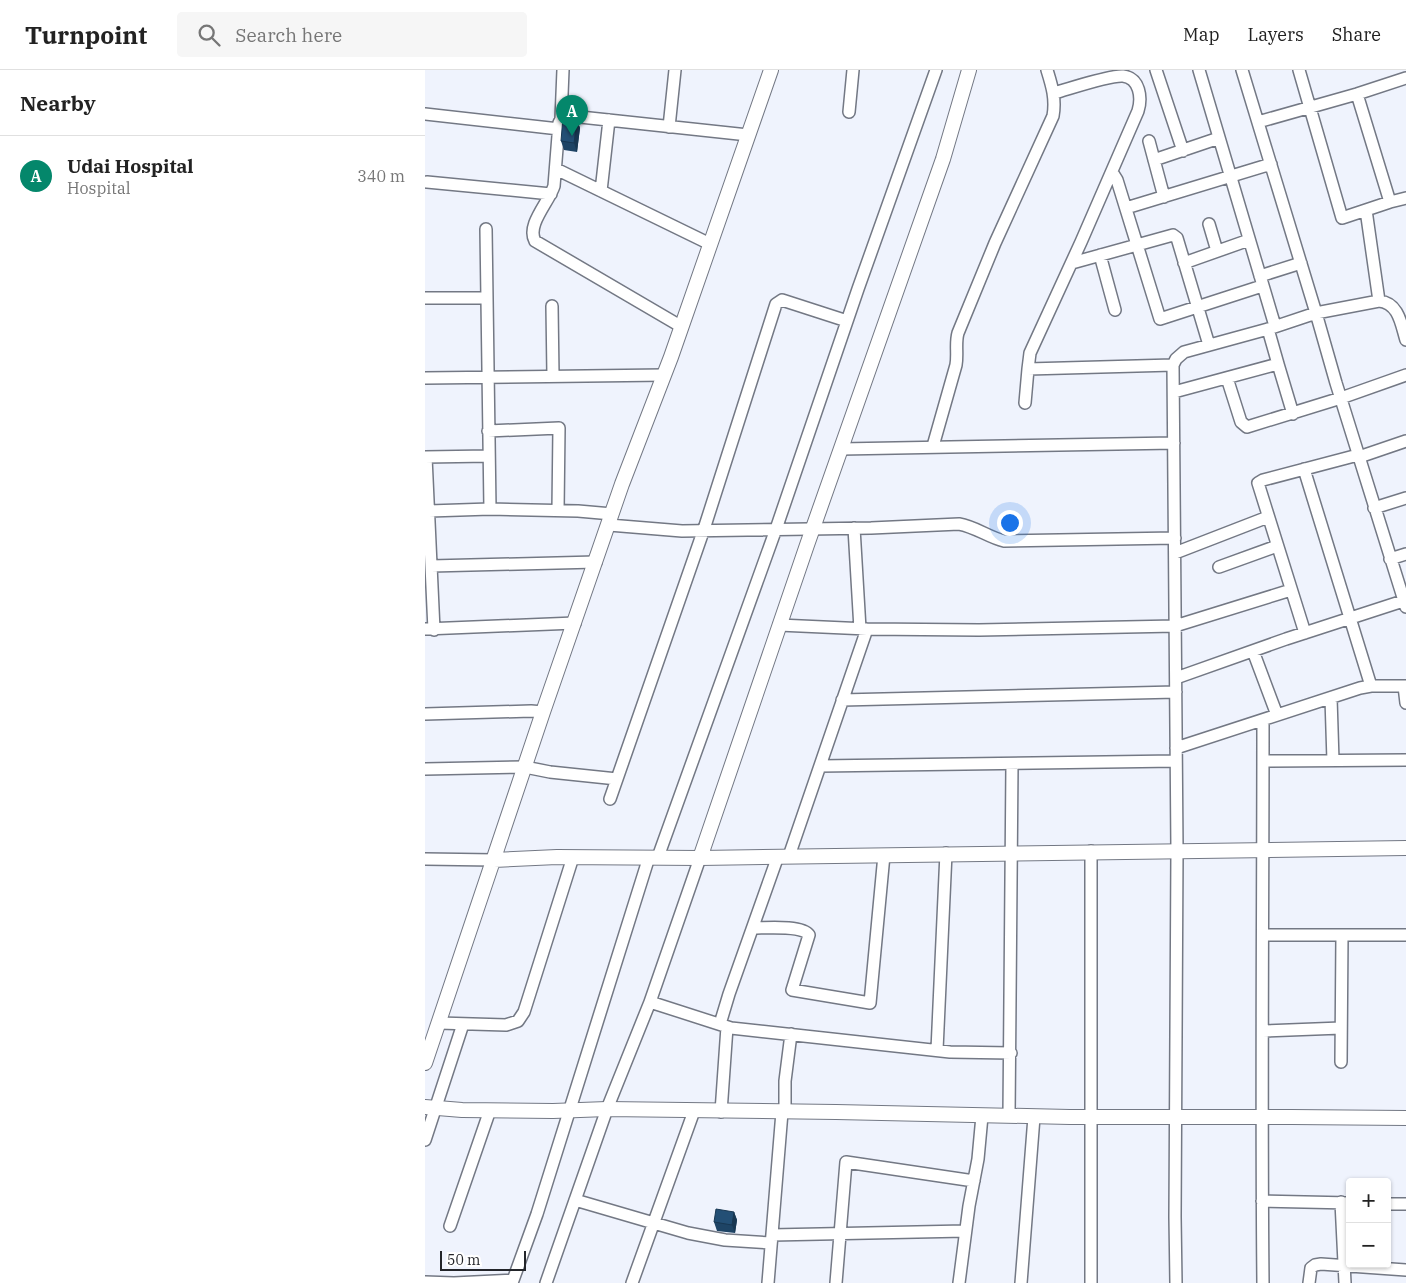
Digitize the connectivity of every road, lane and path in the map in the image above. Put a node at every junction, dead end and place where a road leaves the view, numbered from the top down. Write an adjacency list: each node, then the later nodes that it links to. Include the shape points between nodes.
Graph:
1 (563, 70): 20 (street)
2 (675, 70): 21 (street)
3 (771, 70): 22 (street)
4 (853, 70): 16 (street)
5 (935, 70): 57 (street)
6 (969, 70): 79 (street, via 943,159)
7 (1047, 70): 13 (street)
8 (1156, 70): 25 (street)
9 (1199, 70): 23 (street)
10 (1242, 70): 19 (street)
11 (1299, 70): 15 (street)
12 (1405, 80): 14 (street)
13 (1054, 93): 29 (street, via 1123,76 1132,79 1141,101); 78 (street, via 1053,116 958,332 956,365)
14 (1357, 94): 15 (street); 36 (street)
15 (1310, 107): 19 (street); 38 (street, via 1342,218)
16 (849, 112)
17 (425, 114): 20 (street)
18 (609, 120): 20 (street, via 571,116); 21 (street); 32 (street)
19 (1258, 122): 27 (street)
20 (560, 124): 28 (street)
21 (669, 127): 22 (street)
22 (748, 135): 42 (street)
23 (1219, 138): 25 (street); 30 (street)
24 (1149, 141): 26 (street)
25 (1183, 151): 26 (street)
26 (1154, 160): 34 (street)
27 (1271, 164): 30 (street); 48 (street)
28 (556, 169): 32 (street); 33 (street)
29 (1112, 172): 37 (street); 46 (street)
30 (1230, 177): 34 (street); 41 (street)
31 (427, 182): 33 (street)
32 (601, 191): 42 (street)
33 (551, 194): 58 (street, via 533,226 535,241)
34 (1165, 196): 37 (street)
35 (1406, 198): 36 (street)
36 (1390, 202): 38 (street)
37 (1125, 208): 43 (street)
38 (1366, 210): 52 (street)
39 (1209, 224): 44 (street)
40 (486, 229): 51 (street)
41 (1249, 240): 44 (street); 49 (street)
42 (710, 244): 58 (street)
43 (1137, 244): 45 (street); 47 (street, via 1173,235 1177,238); 54 (street, via 1160,319)
44 (1217, 251): 47 (street)
45 (1100, 255): 46 (street); 55 (street)
46 (1072, 263): 64 (street, via 1030,353)
47 (1184, 263): 54 (street)
48 (1301, 263): 49 (street); 56 (street)
49 (1261, 281): 54 (street); 59 (street)
50 (425, 298): 51 (street)
51 (486, 298): 68 (street)
52 (1379, 301): 56 (street); 60 (street, via 1393,306)
53 (552, 306): 67 (street)
54 (1197, 307): 61 (street)
55 (1115, 310)
56 (1316, 313): 59 (street); 72 (street)
57 (847, 321): 92 (street, via 782,300 775,304); 93 (street)
58 (681, 327): 65 (street)
59 (1272, 327): 61 (street); 62 (street)
60 (1406, 340)
61 (1209, 345): 63 (street, via 1184,352)
62 (1278, 364): 70 (street); 74 (street)
63 (1173, 365): 64 (street); 71 (street)
64 (1028, 369): 73 (street)
65 (665, 375): 67 (street); 90 (street)
66 (1406, 375): 72 (street)
67 (553, 376): 68 (street)
68 (488, 377): 69 (street); 75 (street)
69 (425, 378)
70 (1227, 378): 71 (street); 74 (street, via 1244,426 1252,427)
71 (1174, 392): 77 (street)
72 (1341, 398): 74 (street); 81 (street)
73 (1025, 403)
74 (1293, 414)
75 (488, 431): 80 (street); 87 (street, via 559,428)
76 (1406, 441): 81 (street)
77 (1175, 443): 78 (street); 95 (street)
78 (933, 446): 79 (street)
79 (841, 448): 94 (street)
80 (489, 456): 82 (street); 86 (street)
81 (1358, 456): 83 (street); 85 (street)
82 (426, 457): 88 (street)
83 (1304, 469): 89 (street, via 1258,483); 105 (street)
84 (1406, 498): 85 (street)
85 (1375, 508): 99 (street)
86 (490, 509): 87 (street); 88 (street)
87 (558, 510): 90 (street)
88 (429, 511): 101 (street)
89 (1268, 517): 96 (street); 97 (street)
90 (611, 520): 92 (street, via 682,531); 100 (street)
91 (854, 528): 94 (street); 95 (street, via 959,524 1004,541); 110 (street)
92 (704, 529): 93 (street); 133 (street)
93 (776, 529): 94 (street); 144 (street)
94 (812, 529): 107 (street)
95 (1175, 538): 97 (street)
96 (1277, 546): 102 (street); 103 (street)
97 (1175, 552): 108 (street)
98 (1406, 554): 99 (street)
99 (1390, 559): 104 (street)
100 (596, 562): 101 (street); 106 (street)
101 (431, 566): 109 (street)
102 (1219, 567)
103 (1291, 590): 108 (street); 111 (street)
104 (1405, 606): 105 (street)
105 (1351, 618): 111 (street); 114 (street)
106 (575, 623): 109 (street); 120 (street)
107 (779, 625): 110 (street); 145 (street)
108 (1175, 626): 110 (street); 113 (street)
109 (430, 629)
110 (864, 629): 118 (street)
111 (1305, 633): 112 (street)
112 (1253, 651): 113 (street); 122 (street)
113 (1175, 678): 116 (street)
114 (1371, 686): 115 (street); 117 (street)
115 (1405, 686): 119 (street)
116 (1176, 692): 118 (street); 124 (street)
117 (1331, 698): 122 (street); 128 (street)
118 (842, 700): 130 (street)
119 (1406, 703)
120 (543, 712): 121 (street); 131 (street)
121 (425, 714)
122 (1277, 715): 123 (street)
123 (1263, 720): 124 (street); 127 (street)
124 (1176, 748): 126 (street)
125 (1406, 760): 128 (street)
126 (1176, 761): 129 (street); 137 (street)
127 (1263, 761): 128 (street); 136 (street)
128 (1333, 761)
129 (1012, 764): 130 (street); 139 (street)
130 (820, 766): 142 (street)
131 (525, 767): 132 (street); 133 (street); 147 (street)
132 (425, 769)
133 (617, 779): 134 (street)
134 (610, 799)
135 (1406, 848): 136 (street)
136 (1263, 849): 137 (street); 149 (street)
137 (1177, 850): 138 (street); 174 (street)
138 (1091, 851): 139 (street); 173 (street)
139 (1012, 852): 140 (street); 160 (street)
140 (946, 854): 141 (street); 159 (street)
141 (884, 855): 142 (street); 148 (street, via 870,1003 792,990 809,935 799,929)
142 (784, 856): 145 (street); 148 (street)
143 (573, 857): 144 (street); 147 (street); 154 (street, via 524,1012 518,1021 506,1025)
144 (653, 857): 145 (street); 166 (street)
145 (700, 858): 152 (street)
146 (425, 859): 147 (street)
147 (494, 860): 153 (street)
148 (754, 928): 155 (street, via 729,994)
149 (1263, 935): 150 (street); 157 (street)
150 (1342, 935): 151 (street); 156 (street)
151 (1406, 935)
152 (650, 1002): 155 (street); 164 (street)
153 (439, 1023): 154 (street); 162 (street)
154 (463, 1024): 163 (street)
155 (723, 1025): 158 (street); 168 (street)
156 (1341, 1028): 157 (street); 161 (street)
157 (1263, 1031): 175 (street)
158 (791, 1034): 159 (street); 169 (street)
159 (937, 1050): 160 (street)
160 (1011, 1053): 171 (street)
161 (1341, 1062)
162 (425, 1063)
163 (431, 1108): 165 (street); 177 (street)
164 (607, 1109): 166 (street); 167 (street); 179 (street)
165 (490, 1110): 166 (street); 185 (street)
166 (569, 1110): 192 (street)
167 (694, 1112): 168 (street); 184 (street)
168 (721, 1112): 169 (street)
169 (784, 1112): 170 (street); 188 (street)
170 (982, 1116): 171 (street); 178 (street)
171 (1009, 1116): 172 (street)
172 (1034, 1116): 173 (street); 198 (street)
173 (1090, 1117): 174 (street); 199 (street)
174 (1175, 1117): 175 (street); 200 (street)
175 (1261, 1117): 176 (street); 180 (street)
176 (1406, 1118)
177 (425, 1140)
178 (974, 1181): 186 (street); 187 (street, via 846,1162)
179 (575, 1200): 184 (street); 193 (street)
180 (1262, 1201): 181 (street); 201 (street)
181 (1345, 1202): 189 (street)
182 (1391, 1204): 183 (street)
183 (1406, 1204)
184 (654, 1224): 188 (street, via 725,1240); 194 (street)
185 (450, 1226)
186 (965, 1231): 187 (street); 197 (street)
187 (840, 1234): 188 (street); 196 (street)
188 (771, 1239): 195 (street)
189 (1344, 1266): 190 (street); 202 (street, via 1315,1265 1309,1273); 203 (street)
190 (1406, 1270)
191 (425, 1282): 192 (street)
192 (513, 1282)
193 (546, 1283)
194 (632, 1283)
195 (768, 1283)
196 (836, 1283)
197 (959, 1283)
198 (1021, 1283)
199 (1091, 1283)
200 (1176, 1283)
201 (1263, 1283)
202 (1309, 1283)
203 (1345, 1283)

